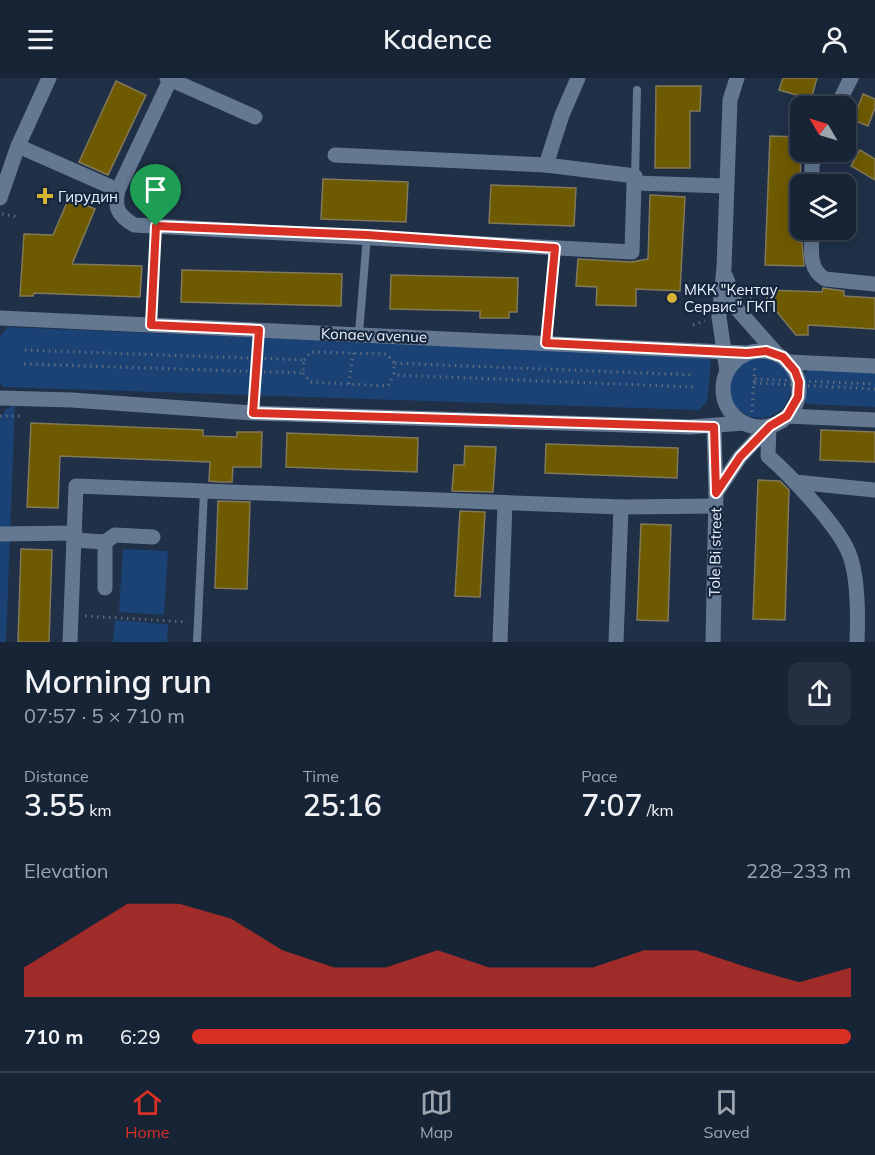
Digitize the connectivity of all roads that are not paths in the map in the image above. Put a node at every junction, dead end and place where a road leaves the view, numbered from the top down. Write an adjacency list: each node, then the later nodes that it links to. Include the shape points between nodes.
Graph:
1 (578, 78): 11 (street)
2 (737, 78): 14 (street, via 730,100)
3 (851, 78): 7 (street)
4 (45, 79): 9 (street)
5 (170, 79): 8 (street); 16 (street)
6 (637, 90): 13 (lane)
7 (842, 96)
8 (255, 117)
9 (18, 146): 12 (street); 16 (street)
10 (335, 155): 11 (street)
11 (546, 165): 13 (street)
12 (9, 170): 15 (street); 17 (street)
13 (635, 180): 14 (street); 21 (street, via 632,252)
14 (726, 186): 22 (street)
15 (0, 187)
16 (118, 190): 18 (street, via 117,212 123,218 134,225)
17 (0, 198)
18 (156, 226): 19 (street); 25 (lane)
19 (367, 235): 21 (street); 26 (lane)
20 (812, 240): 23 (street, via 812,262 818,275)
21 (555, 248): 27 (lane)
22 (724, 268): 28 (street, via 719,317); 30 (street, via 738,310)
23 (875, 284)
24 (0, 318): 25 (street, Konaev avenue)
25 (151, 325): 26 (street, Konaev avenue)
26 (358, 333): 27 (street, Konaev avenue)
27 (546, 343): 28 (street, Konaev avenue)
28 (722, 351): 29 (street, Konaev avenue); 32 (street)
29 (751, 352): 30 (street, Konaev avenue); 32 (street)
30 (783, 358): 31 (street, Konaev avenue); 34 (street, via 799,384 794,408)
31 (875, 366)
32 (727, 372): 36 (street, via 725,401 729,410)
33 (0, 398): 38 (street, via 253,413)
34 (787, 416): 35 (street); 37 (street)
35 (875, 420)
36 (748, 424): 37 (street); 38 (street)
37 (770, 426): 39 (street, via 768,456); 42 (street, via 740,457)
38 (714, 427): 42 (street, Tole Bi street)
39 (795, 482): 41 (street); 55 (street, via 848,550 853,568)
40 (204, 490): 43 (street); 46 (street, via 76,486); 51 (lane)
41 (875, 490)
42 (716, 500): 44 (street); 54 (street, Tole Bi street)
43 (505, 503): 44 (street); 52 (street)
44 (621, 507): 53 (street)
45 (0, 534): 46 (street)
46 (75, 537): 48 (street); 50 (street)
47 (153, 537): 48 (street, via 115,535)
48 (105, 542): 49 (street)
49 (105, 588)
50 (70, 642)
51 (197, 642)
52 (500, 642)
53 (616, 642)
54 (713, 642)
55 (857, 642)

